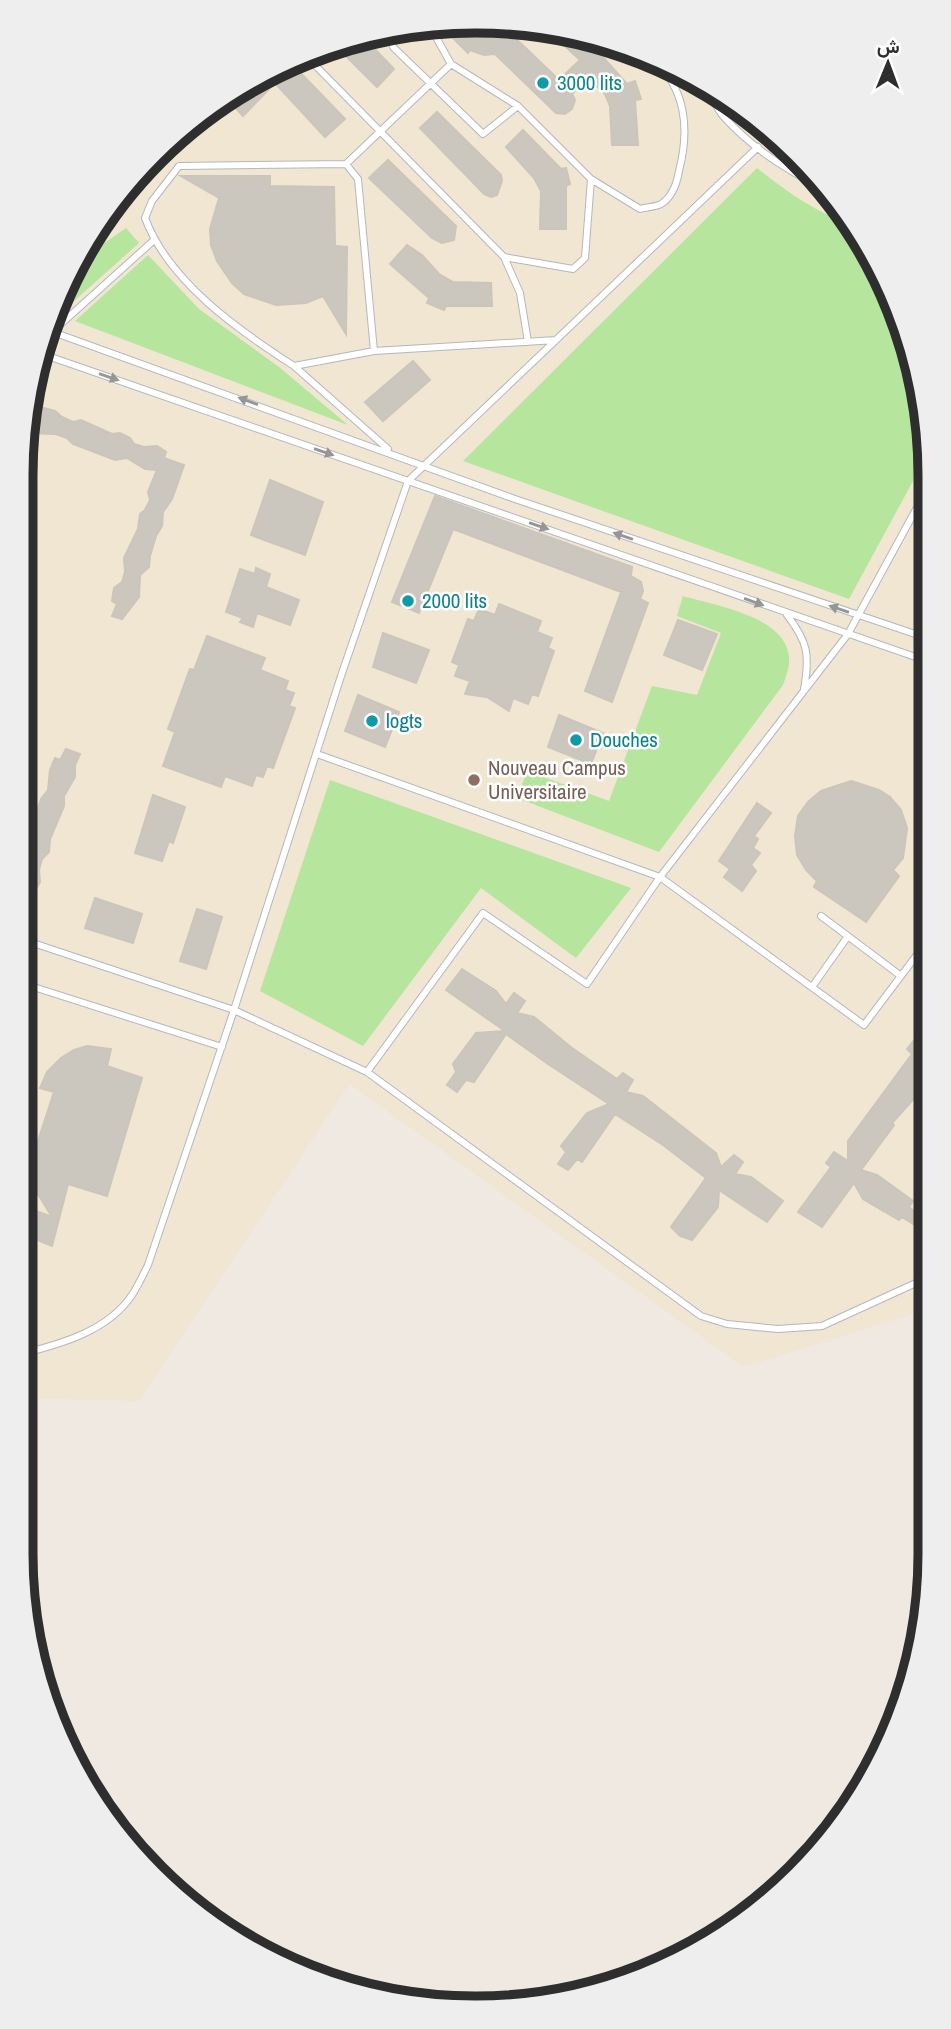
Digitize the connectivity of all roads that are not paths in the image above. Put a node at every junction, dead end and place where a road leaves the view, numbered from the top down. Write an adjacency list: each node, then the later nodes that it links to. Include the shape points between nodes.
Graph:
1 (435, 35): 4 (lane)
2 (390, 42): 6 (lane)
3 (314, 64): 9 (lane)
4 (451, 64): 6 (lane); 8 (lane)
5 (669, 78): 13 (lane, via 686,122 676,186 661,204 640,209)
6 (431, 83): 8 (lane, via 483,134); 9 (lane)
7 (716, 105): 10 (lane, via 722,116)
8 (518, 106): 13 (lane)
9 (381, 133): 11 (lane); 15 (lane)
10 (758, 147): 12 (lane); 18 (lane)
11 (346, 164): 14 (lane, via 178,166 145,218); 20 (lane, via 358,179)
12 (802, 178)
13 (591, 179): 15 (lane, via 585,258 573,269)
14 (153, 241): 16 (lane); 22 (lane, via 206,303)
15 (504, 257): 19 (lane, via 520,293)
16 (61, 322)
17 (57, 333): 23 (lane, one-way to 17)
18 (556, 340): 19 (lane); 24 (lane)
19 (528, 342): 20 (lane)
20 (374, 351): 22 (lane)
21 (49, 357): 25 (lane, one-way to 25)
22 (294, 366): 23 (lane)
23 (392, 453): 24 (lane)
24 (425, 464): 25 (lane); 28 (lane, one-way to 24)
25 (408, 481): 27 (lane, one-way to 27); 33 (lane)
26 (918, 506): 28 (lane)
27 (786, 613): 29 (lane); 32 (lane, via 807,647)
28 (859, 616): 29 (lane); 30 (lane)
29 (848, 634): 31 (lane); 32 (lane)
30 (918, 635)
31 (918, 658)
32 (803, 692): 34 (lane)
33 (317, 754): 34 (lane); 43 (lane)
34 (660, 877): 42 (lane); 45 (lane, via 587,984 483,913)
35 (821, 916): 36 (lane)
36 (848, 936): 40 (lane); 42 (lane)
37 (33, 943): 43 (lane)
38 (918, 954): 39 (lane)
39 (916, 956): 40 (lane)
40 (901, 976): 42 (lane, via 864,1025)
41 (33, 987): 44 (lane)
42 (812, 987)
43 (234, 1010): 44 (lane); 45 (lane)
44 (222, 1047): 47 (lane, via 148,1265 132,1296 98,1327)
45 (367, 1072): 46 (lane, via 701,1317 778,1329 822,1326)
46 (918, 1282)
47 (33, 1351)

